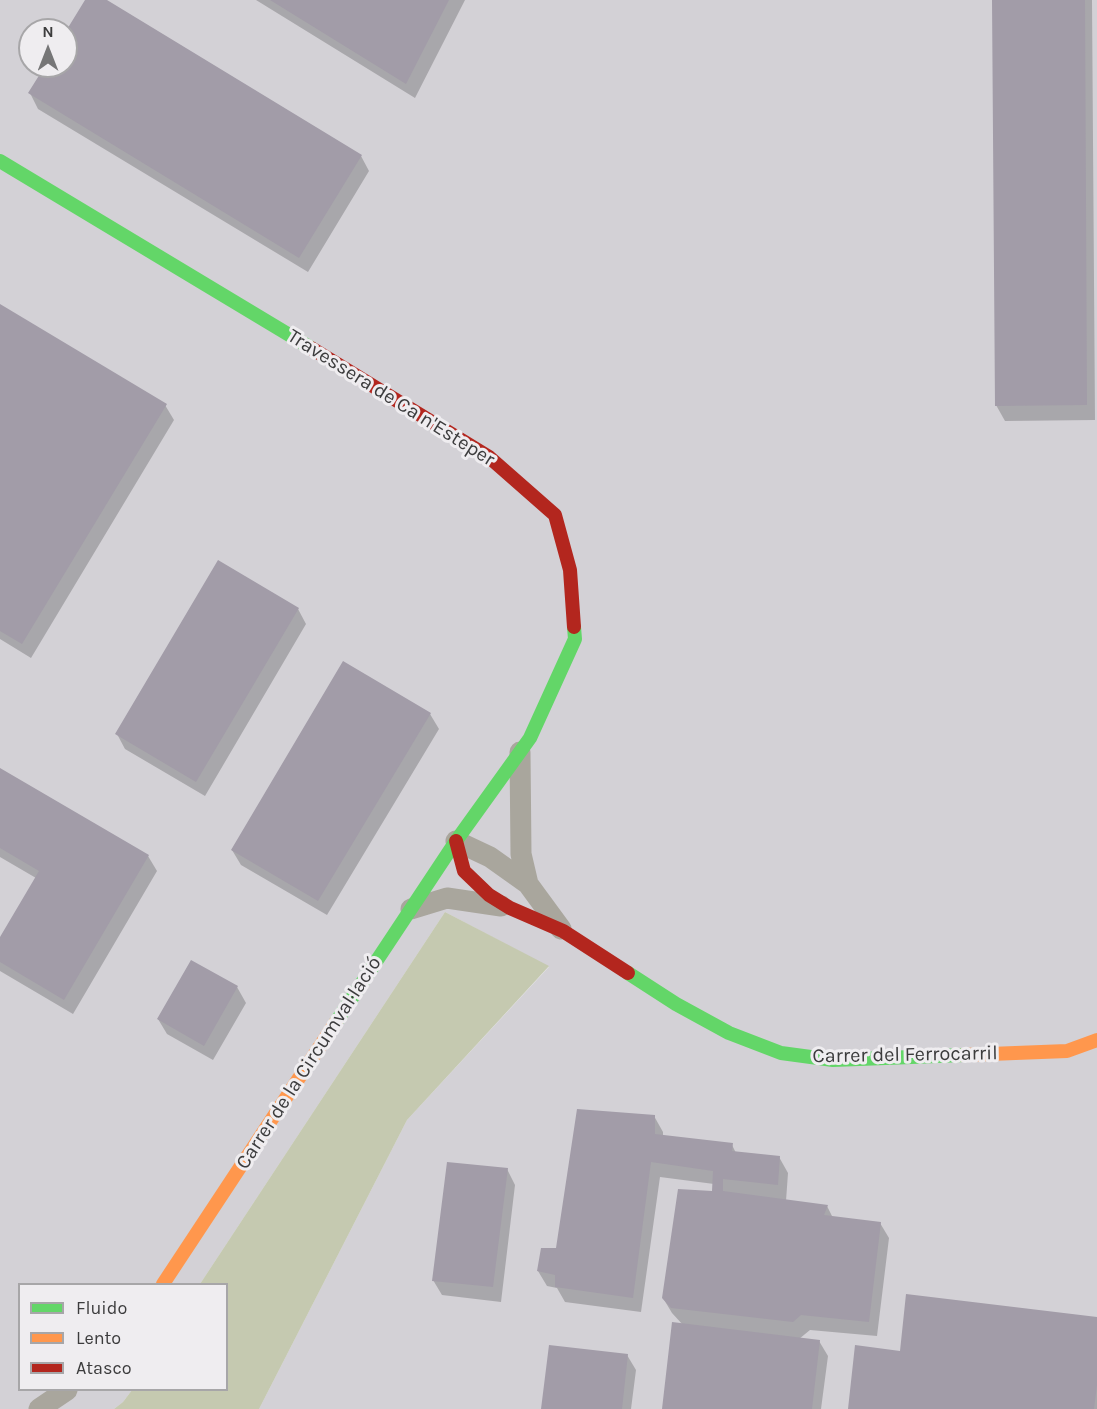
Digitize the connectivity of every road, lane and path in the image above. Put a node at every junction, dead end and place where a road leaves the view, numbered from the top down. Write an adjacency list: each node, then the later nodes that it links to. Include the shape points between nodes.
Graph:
1 (0, 161): 2 (street, Travessera de Ca n'Esteper, via 489,457 555,515 570,570 575,639)
2 (520, 752): 3 (street, Travessera de Ca n'Esteper); 4 (street, Carrer del Ferrocarril, via 521,854)
3 (456, 841): 4 (street, Carrer del Ferrocarril, via 490,857); 5 (street, Carrer del Ferrocarril, via 464,871 489,895); 6 (street, Carrer de la Circumval·lació)
4 (528, 884): 7 (street, Carrer del Ferrocarril)
5 (510, 908): 6 (street, Carrer del Ferrocarril, via 447,898); 7 (street, Carrer del Ferrocarril)
6 (411, 909): 9 (street, Carrer de la Circumval·lació)
7 (563, 932): 8 (street, Carrer del Ferrocarril, via 729,1034 780,1053 833,1060 909,1058 1067,1051)
8 (1097, 1040)
9 (164, 1283)
10 (65, 1391): 11 (street)
11 (39, 1409)

